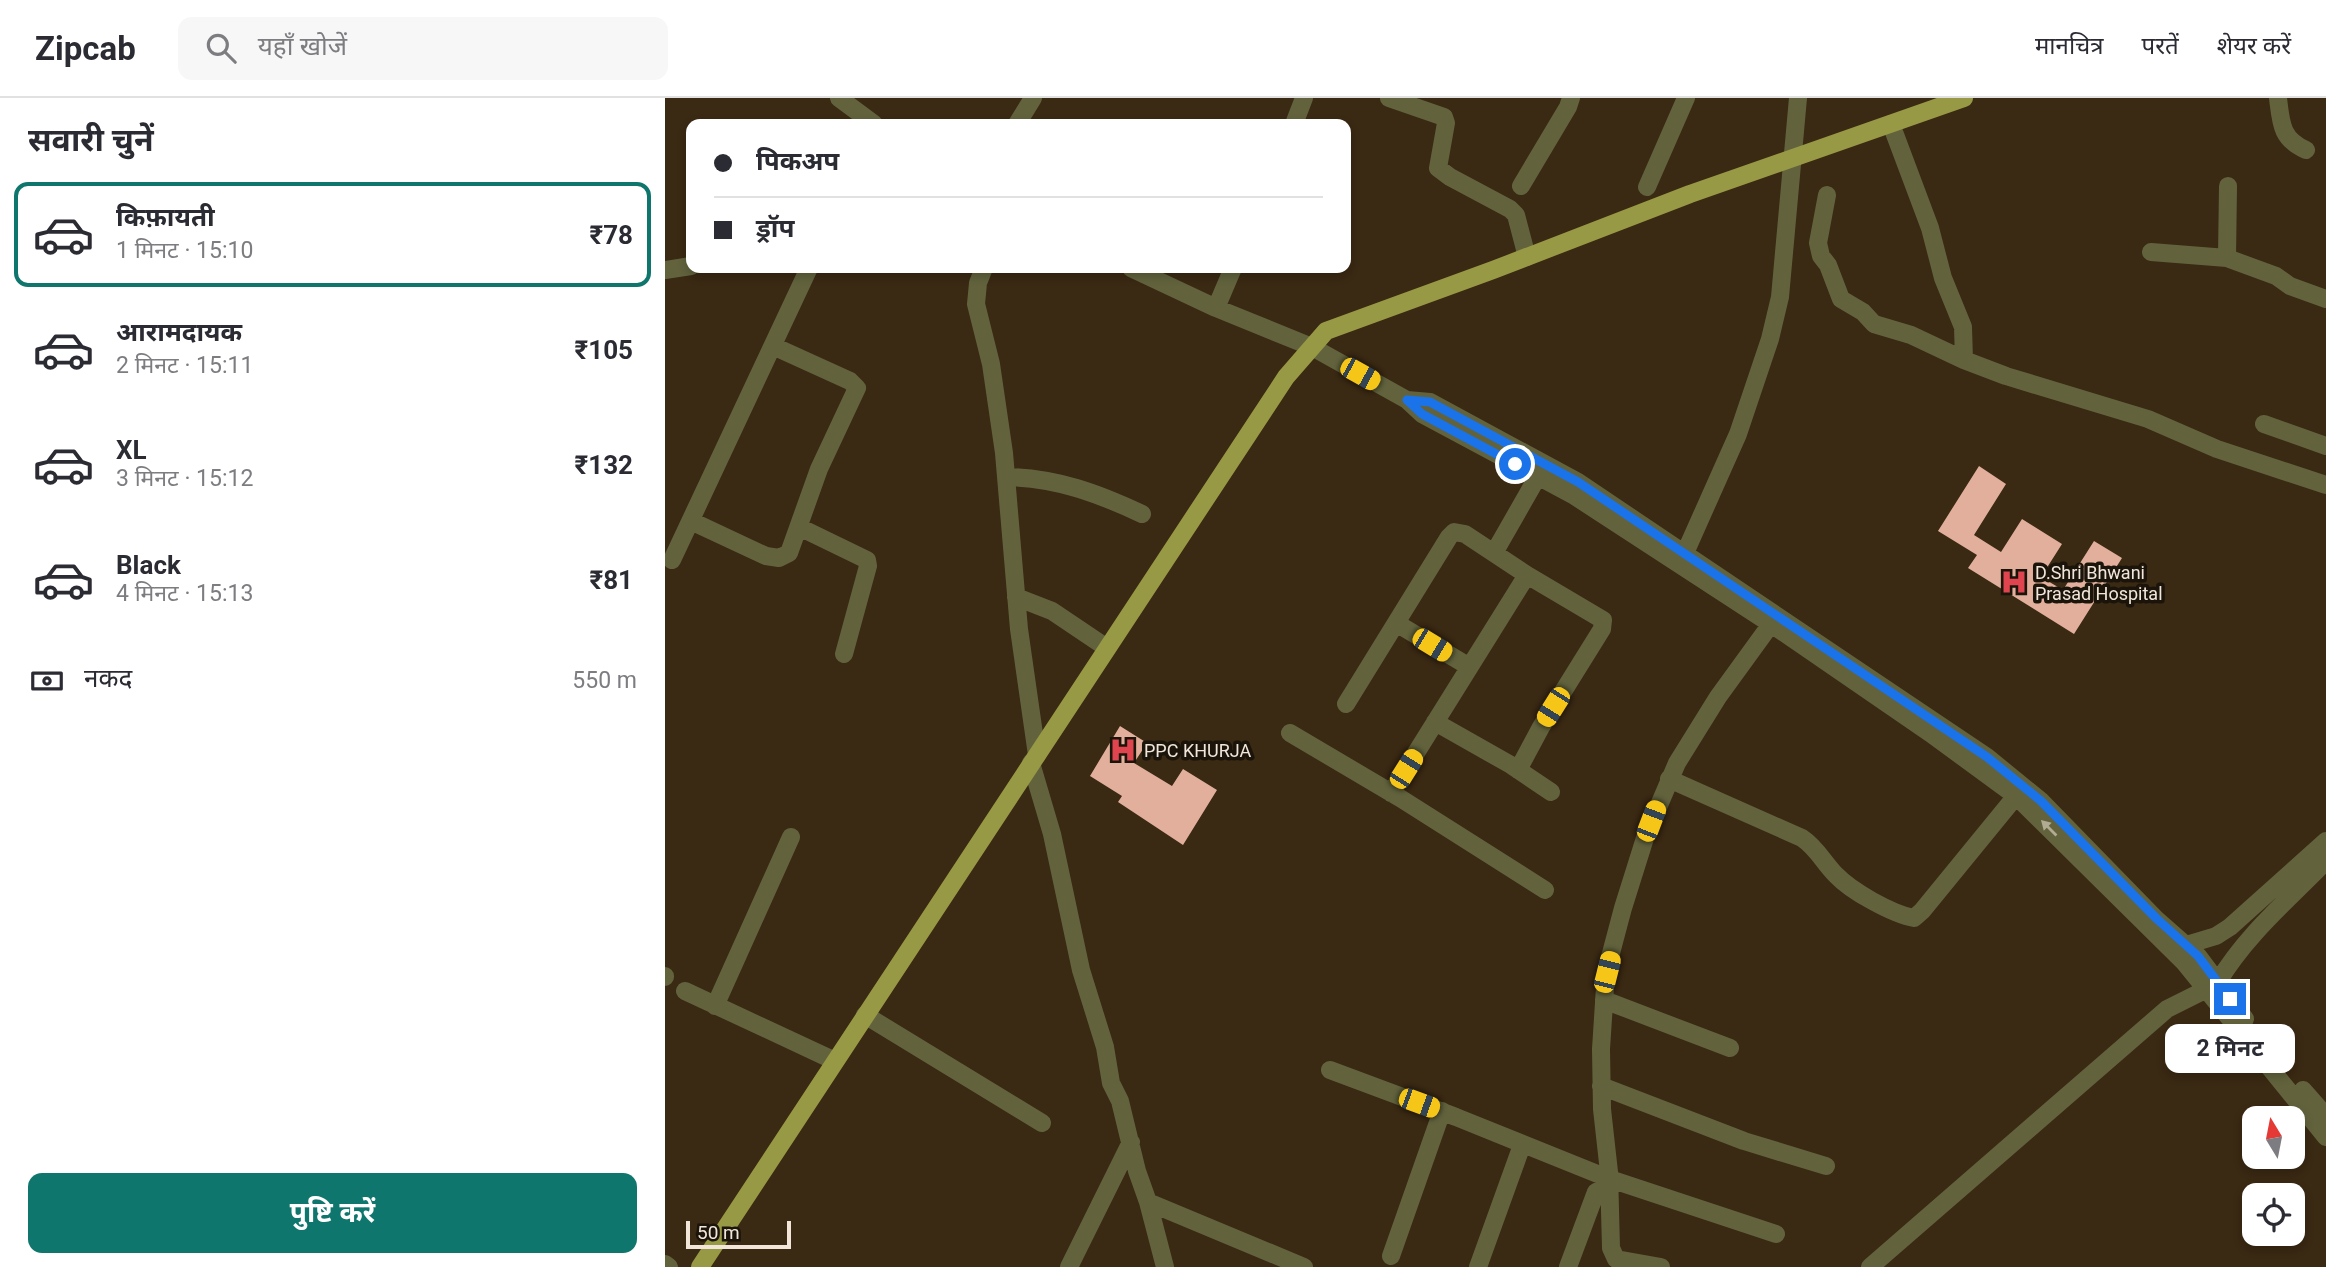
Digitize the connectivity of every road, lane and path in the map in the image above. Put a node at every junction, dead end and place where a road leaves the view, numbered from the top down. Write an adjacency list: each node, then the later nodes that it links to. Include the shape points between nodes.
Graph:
1 (839, 98): 10 (street)
2 (1033, 98): 11 (street)
3 (1304, 98): 12 (street)
4 (1389, 98): 21 (street, via 1444,117 1438,168 1510,209 1516,215)
5 (1571, 98): 16 (street)
6 (1686, 98): 18 (street)
7 (1798, 98): 15 (street)
8 (1963, 98): 13 (main road)
9 (2278, 98): 14 (street, via 2288,139)
10 (867, 119)
11 (1020, 119)
12 (1296, 119)
13 (1891, 124): 15 (main road); 33 (street, via 1963,327)
14 (2306, 150)
15 (1793, 158): 21 (main road); 43 (street, via 1780,296 1770,339 1738,434)
16 (1521, 186)
17 (2228, 186): 22 (street)
18 (1647, 187)
19 (1827, 195): 33 (street, via 1818,243 1841,299 1874,324 1911,335)
20 (2151, 253): 22 (street)
21 (1527, 257): 32 (main road, via 1326,331)
22 (2227, 258): 29 (street)
23 (686, 267): 24 (street)
24 (665, 270)
25 (807, 273): 31 (street)
26 (982, 273): 38 (street, via 976,304 991,364)
27 (1142, 273): 30 (street)
28 (1231, 273): 30 (street)
29 (2326, 299)
30 (1216, 308): 32 (street)
31 (773, 346): 41 (street); 42 (street, via 857,388 819,469)
32 (1312, 347): 34 (street); 50 (main road, via 1286,377)
33 (1964, 360): 39 (street, via 2148,419 2217,449)
34 (1407, 400): 37 (street, via 1422,414); 43 (street, via 1430,402 1578,482)
35 (2264, 424): 36 (street)
36 (2326, 446)
37 (1538, 476): 44 (street); 49 (street)
38 (1006, 477): 40 (street, via 1031,477 1090,491); 47 (street)
39 (2326, 485)
40 (1142, 514)
41 (691, 521): 42 (street, via 779,558 789,553); 45 (street)
42 (799, 527): 51 (street, via 867,560)
43 (1685, 552): 66 (street, via 1987,757 2041,801)
44 (1494, 553): 46 (street); 48 (street, via 1454,532)
45 (671, 560)
46 (1527, 575): 52 (street); 57 (street, via 1599,615 1604,624)
47 (1016, 597): 50 (street, via 1052,611); 56 (street)
48 (1395, 623): 52 (street); 53 (street)
49 (1771, 624): 58 (street, via 1718,696); 61 (street)
50 (1107, 648): 56 (main road)
51 (844, 654)
52 (1468, 666): 54 (street)
53 (1346, 704)
54 (1435, 722): 57 (street); 60 (street)
55 (1290, 733): 60 (street)
56 (1034, 759): 71 (main road); 80 (street, via 1081,970)
57 (1518, 770): 59 (street)
58 (1669, 779): 61 (street, via 1802,838 1845,883 1914,918); 69 (street, via 1623,908)
59 (1551, 792)
60 (1391, 793): 65 (street)
61 (2016, 796): 66 (street, one-way to 61)
62 (790, 837): 70 (street)
63 (2326, 841): 66 (street, via 2230,927)
64 (2326, 861): 67 (street)
65 (1545, 890)
66 (2189, 955): 67 (street)
67 (2208, 980): 77 (street); 79 (street); 94 (street, via 2167,1009)
68 (685, 991): 70 (street)
69 (1604, 1000): 72 (street); 75 (street)
70 (715, 1006): 73 (street)
71 (865, 1015): 73 (main road); 78 (street)
72 (1730, 1048)
73 (835, 1061): 88 (main road)
74 (1330, 1070): 76 (street)
75 (1601, 1086): 82 (street, via 1744,1141); 83 (street)
76 (1441, 1111): 81 (street); 86 (street)
77 (2326, 1116)
78 (1042, 1123)
79 (2326, 1137)
80 (1131, 1142): 84 (street); 89 (street)
81 (1523, 1145): 83 (street); 87 (street)
82 (1826, 1166)
83 (1610, 1182): 85 (street); 92 (street, via 1596,1192); 93 (street, via 1612,1255)
84 (1148, 1202): 90 (street); 91 (street)
85 (1776, 1234)
86 (1391, 1255)
87 (1482, 1266)
88 (700, 1267)
89 (1069, 1267)
90 (1165, 1267)
91 (1304, 1267)
92 (1568, 1267)
93 (1661, 1267)
94 (1870, 1267)

